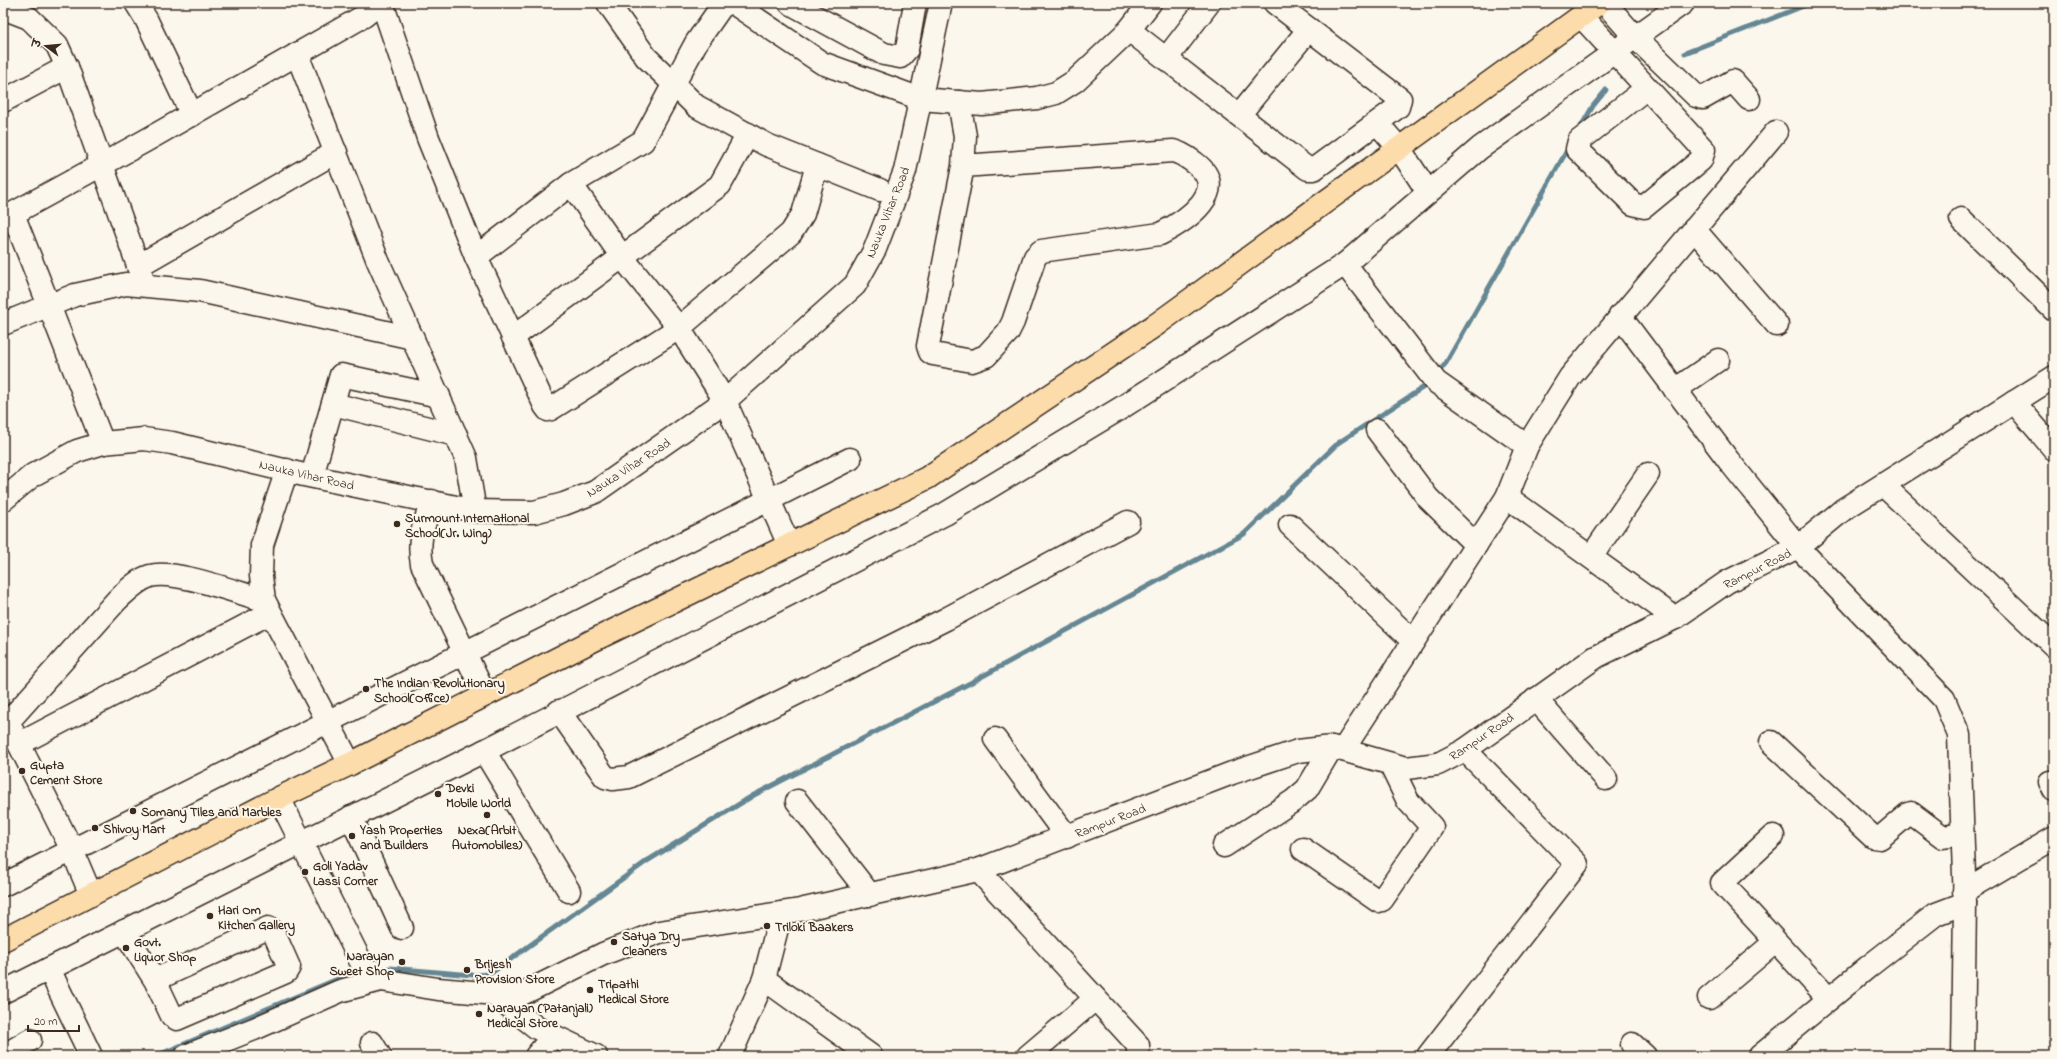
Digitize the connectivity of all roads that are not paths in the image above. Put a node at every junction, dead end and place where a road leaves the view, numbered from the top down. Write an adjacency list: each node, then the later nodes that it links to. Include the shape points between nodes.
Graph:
1 (136, 3): 30 (street)
2 (381, 3): 21 (street, via 364,16); 46 (street, via 428,138)
3 (608, 3): 24 (street, via 646,57)
4 (724, 3): 24 (street, via 696,43)
5 (733, 3): 26 (street, via 822,63)
6 (790, 3): 7 (street, via 884,54 900,57 907,49)
7 (915, 3)
8 (941, 3): 26 (street, Nauka Vihar Road)
9 (1150, 3): 18 (street)
10 (1209, 3): 22 (street)
11 (1275, 3): 17 (street)
12 (1599, 3): 16 (main road)
13 (1605, 3): 19 (street)
14 (1683, 3): 19 (street)
15 (3, 8): 23 (street, via 29,18 57,45)
16 (1581, 16): 20 (street); 35 (main road)
17 (1309, 29): 31 (street); 32 (street, via 1400,99 1398,108)
18 (1129, 30): 22 (street); 29 (street, via 1075,81 1056,93 1037,98 982,104)
19 (1634, 36): 20 (street); 27 (street, via 1696,96 1703,98 1733,81)
20 (1614, 51): 25 (street); 42 (street, via 1480,148)
21 (297, 54): 30 (street); 36 (street)
22 (1166, 59): 31 (street)
23 (67, 68): 28 (street); 37 (street)
24 (673, 83): 34 (street, via 696,106); 40 (street, via 643,141)
25 (1647, 88): 25 (street, via 1704,150 1704,155 1644,207 1639,207 1577,149 1579,140)
26 (920, 98): 29 (street); 62 (street, Nauka Vihar Road, via 905,171 875,249 855,285)
27 (1749, 99)
28 (3, 101)
29 (960, 102): 39 (street, via 965,136)
30 (192, 115): 37 (street)
31 (1240, 115): 32 (street, via 1308,169 1314,169)
32 (1378, 123): 35 (street)
33 (1776, 132): 45 (street)
34 (748, 134): 38 (street); 47 (street, via 720,185)
35 (1399, 148): 42 (street); 83 (main road, via 1157,324 927,478)
36 (336, 152): 49 (street); 56 (street, via 378,261)
37 (102, 165): 43 (street); 49 (street)
38 (817, 165): 41 (street); 55 (street, via 803,214 791,233)
39 (963, 166): 39 (street, via 928,346 933,354 972,361 986,356 1008,332 1014,322 1035,257 1041,250 1160,234 1174,227 1200,207 1207,196 1209,184 1209,178 1203,169 1187,157 1173,151)
40 (571, 184): 46 (street); 47 (street)
41 (880, 190)
42 (1428, 192): 48 (street)
43 (8, 217): 50 (street)
44 (1961, 219): 51 (street)
45 (1694, 229): 52 (street); 54 (street)
46 (476, 258): 57 (street)
47 (623, 258): 55 (street); 57 (street)
48 (1345, 264): 68 (street, via 1431,377); 93 (street, via 1121,408 945,514)
49 (141, 276): 50 (street, via 126,284 75,295); 56 (street)
50 (49, 306): 53 (street); 67 (street)
51 (2054, 310)
52 (1620, 316): 60 (street); 68 (street, via 1570,377)
53 (3, 324)
54 (1777, 325)
55 (679, 328): 57 (street, via 548,410); 62 (street)
56 (413, 338): 61 (street)
57 (513, 338)
58 (1718, 360): 60 (street)
59 (2054, 377): 63 (street, Rampur Road)
60 (1675, 390): 84 (street)
61 (439, 396): 64 (street, via 344,374 339,378); 66 (street)
62 (725, 401): 77 (street); 79 (street, Nauka Vihar Road, via 595,492 534,512)
63 (2014, 402): 69 (street); 74 (street, Rampur Road)
64 (333, 404): 66 (street); 73 (street)
65 (1377, 430): 82 (street, via 1428,498)
66 (456, 435): 79 (street, via 466,458)
67 (102, 442): 71 (street, Nauka Vihar Road, via 144,439 172,442); 76 (street, Nauka Vihar Road, via 77,451 33,475)
68 (1527, 446): 75 (street)
69 (2054, 449)
70 (850, 459): 77 (street)
71 (287, 470): 73 (street, Nauka Vihar Road); 86 (street, via 262,545 261,576)
72 (1648, 474): 85 (street)
73 (312, 476): 78 (street, Nauka Vihar Road)
74 (1883, 485): 84 (street, Rampur Road, via 1844,509); 89 (street)
75 (1507, 497): 82 (street); 85 (street)
76 (3, 500)
77 (769, 500): 83 (street); 90 (street)
78 (432, 501): 79 (street, Nauka Vihar Road); 90 (street, via 420,536 422,564)
79 (475, 511)
80 (1128, 522): 93 (street, via 946,619 629,777 605,777)
81 (1290, 524): 88 (street)
82 (1476, 544): 88 (street)
83 (789, 545): 91 (main road)
84 (1798, 547): 87 (street, Rampur Road, via 1726,582); 108 (street, via 1944,699 1959,735)
85 (1591, 557): 87 (street)
86 (267, 606): 94 (street, via 185,578 168,575 150,576 136,583 117,600); 95 (street); 98 (street)
87 (1675, 618): 92 (street, Rampur Road, via 1596,657)
88 (1413, 641): 99 (street)
89 (2054, 646)
90 (465, 653): 91 (street); 95 (street)
91 (485, 696): 102 (main road)
92 (1536, 699): 100 (street, Rampur Road); 104 (street)
93 (559, 712): 101 (street)
94 (6, 716): 98 (street)
95 (329, 721): 102 (street); 114 (street)
96 (995, 739): 110 (street)
97 (1771, 742): 108 (street, via 1873,836 1880,838 1911,813 1943,837)
98 (19, 744): 114 (street)
99 (1338, 749): 103 (street, Rampur Road); 110 (street, Rampur Road, via 1298,751); 113 (street, via 1307,789 1293,801)
100 (1465, 750): 103 (street, Rampur Road, via 1438,764 1406,768); 147 (street, via 1577,864)
101 (484, 752): 107 (street); 118 (street)
102 (350, 764): 105 (main road)
103 (1390, 764): 115 (street, via 1408,801 1432,827 1382,900 1378,901)
104 (1606, 779)
105 (279, 798): 112 (street); 119 (main road)
106 (797, 801): 120 (street)
107 (351, 817): 112 (street); 123 (street)
108 (1962, 834): 121 (street)
109 (1773, 836): 126 (street, via 1722,883)
110 (1067, 837): 116 (street, Rampur Road)
111 (2054, 838): 121 (street)
112 (301, 842): 124 (street); 128 (street)
113 (1224, 846)
114 (72, 850): 117 (street); 119 (street)
115 (1303, 850)
116 (978, 870): 120 (street, Rampur Road); 135 (street)
117 (3, 885)
118 (569, 891)
119 (91, 895): 125 (main road)
120 (870, 895): 122 (street, Rampur Road)
121 (1964, 897): 134 (street, via 1936,914); 149 (street)
122 (781, 913): 129 (street); 132 (street, Rampur Road, via 659,932 604,954 518,996)
123 (402, 928)
124 (124, 931): 127 (street); 130 (street)
125 (3, 940)
126 (1775, 942): 133 (street); 134 (street)
127 (49, 969): 131 (street); 140 (street)
128 (372, 974): 132 (street, Rampur Road); 141 (street, via 254,1029)
129 (764, 978): 138 (street); 144 (street)
130 (155, 980): 130 (street, via 172,1016 181,1018 286,972 289,967 273,931 268,928)
131 (3, 992)
132 (496, 995): 136 (street, via 536,1028)
133 (1709, 998)
134 (1830, 998): 148 (street)
135 (1096, 999): 145 (street); 146 (street, via 1138,1046)
136 (553, 1036): 142 (street); 143 (street)
137 (30, 1040): 139 (street)
138 (859, 1052)
139 (3, 1056)
140 (91, 1056)
141 (186, 1056)
142 (536, 1056)
143 (596, 1056)
144 (730, 1056)
145 (1028, 1056)
146 (1138, 1056)
147 (1428, 1056)
148 (1760, 1056)
149 (1963, 1056)

